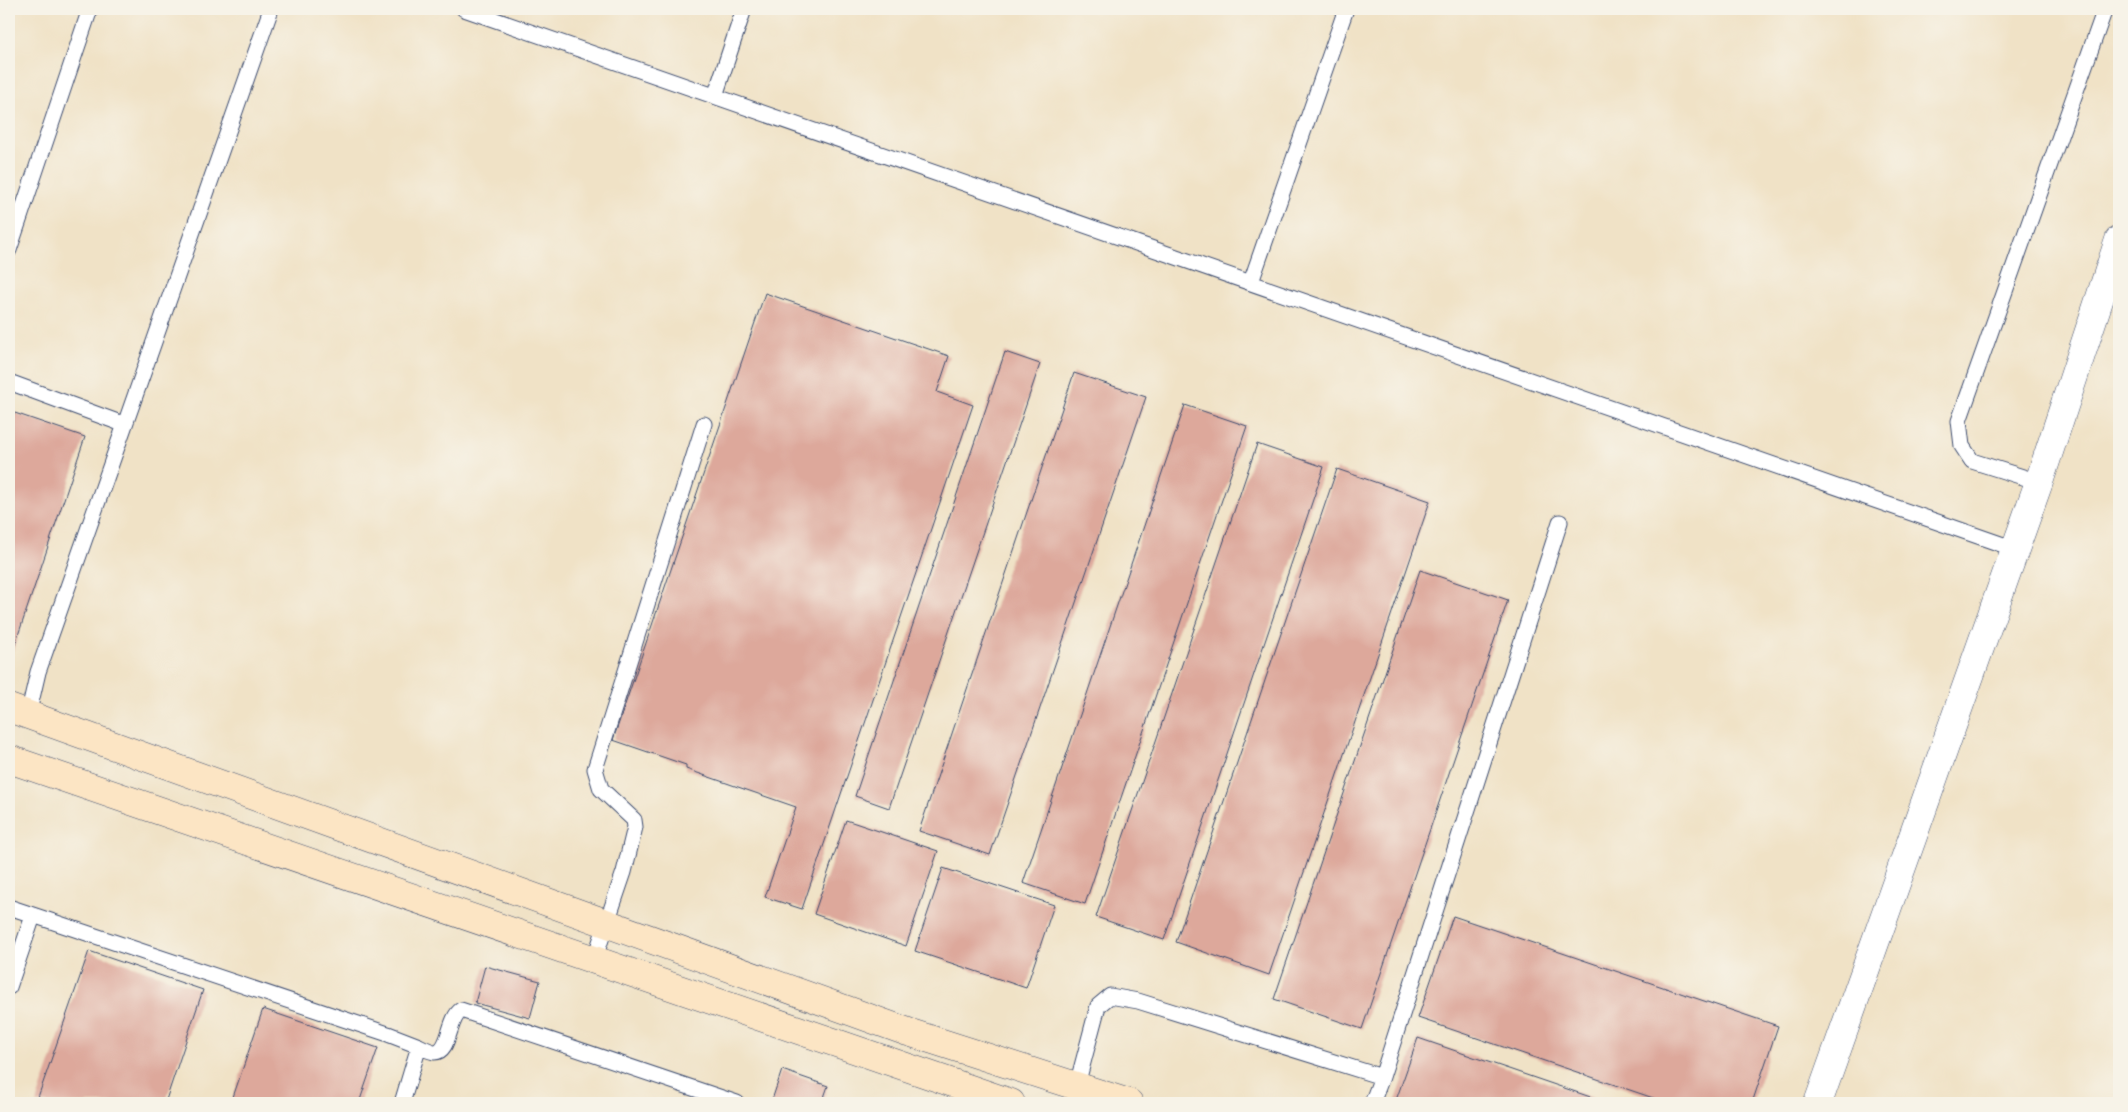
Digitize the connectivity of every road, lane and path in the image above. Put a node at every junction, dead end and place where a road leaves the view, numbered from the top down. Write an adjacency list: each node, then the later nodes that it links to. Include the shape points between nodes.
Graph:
1 (90, 9): 9 (lane)
2 (271, 9): 12 (lane)
3 (464, 9): 7 (lane)
4 (744, 9): 7 (lane)
5 (1346, 9): 10 (lane)
6 (2105, 9): 14 (lane, via 1959,421 1962,446 1972,461)
7 (715, 96): 10 (lane)
8 (2119, 240): 14 (street)
9 (9, 250)
10 (1251, 282): 16 (lane)
11 (9, 382): 12 (lane)
12 (123, 424): 17 (lane, via 38,672)
13 (704, 424): 23 (lane, via 596,769 601,789 634,820 635,827)
14 (2039, 482): 16 (street)
15 (1560, 522): 29 (lane)
16 (2015, 549): 36 (street)
17 (18, 712): 19 (street)
18 (9, 759): 20 (street)
19 (277, 805): 20 (street); 23 (street)
20 (261, 846): 24 (street)
21 (9, 907): 22 (lane)
22 (33, 916): 25 (lane); 27 (lane)
23 (606, 923): 24 (lane); 26 (street)
24 (594, 960): 28 (street)
25 (9, 987)
26 (908, 1032): 28 (street); 30 (street)
27 (419, 1046): 31 (lane); 32 (lane, via 434,1052 441,1050 455,1014 461,1010)
28 (894, 1064): 33 (street)
29 (1382, 1077): 30 (lane, via 1138,1001 1110,996 1098,1006); 35 (lane)
30 (1077, 1085): 34 (street)
31 (402, 1103)
32 (737, 1103)
33 (1011, 1103)
34 (1129, 1103)
35 (1372, 1103)
36 (1818, 1103)

